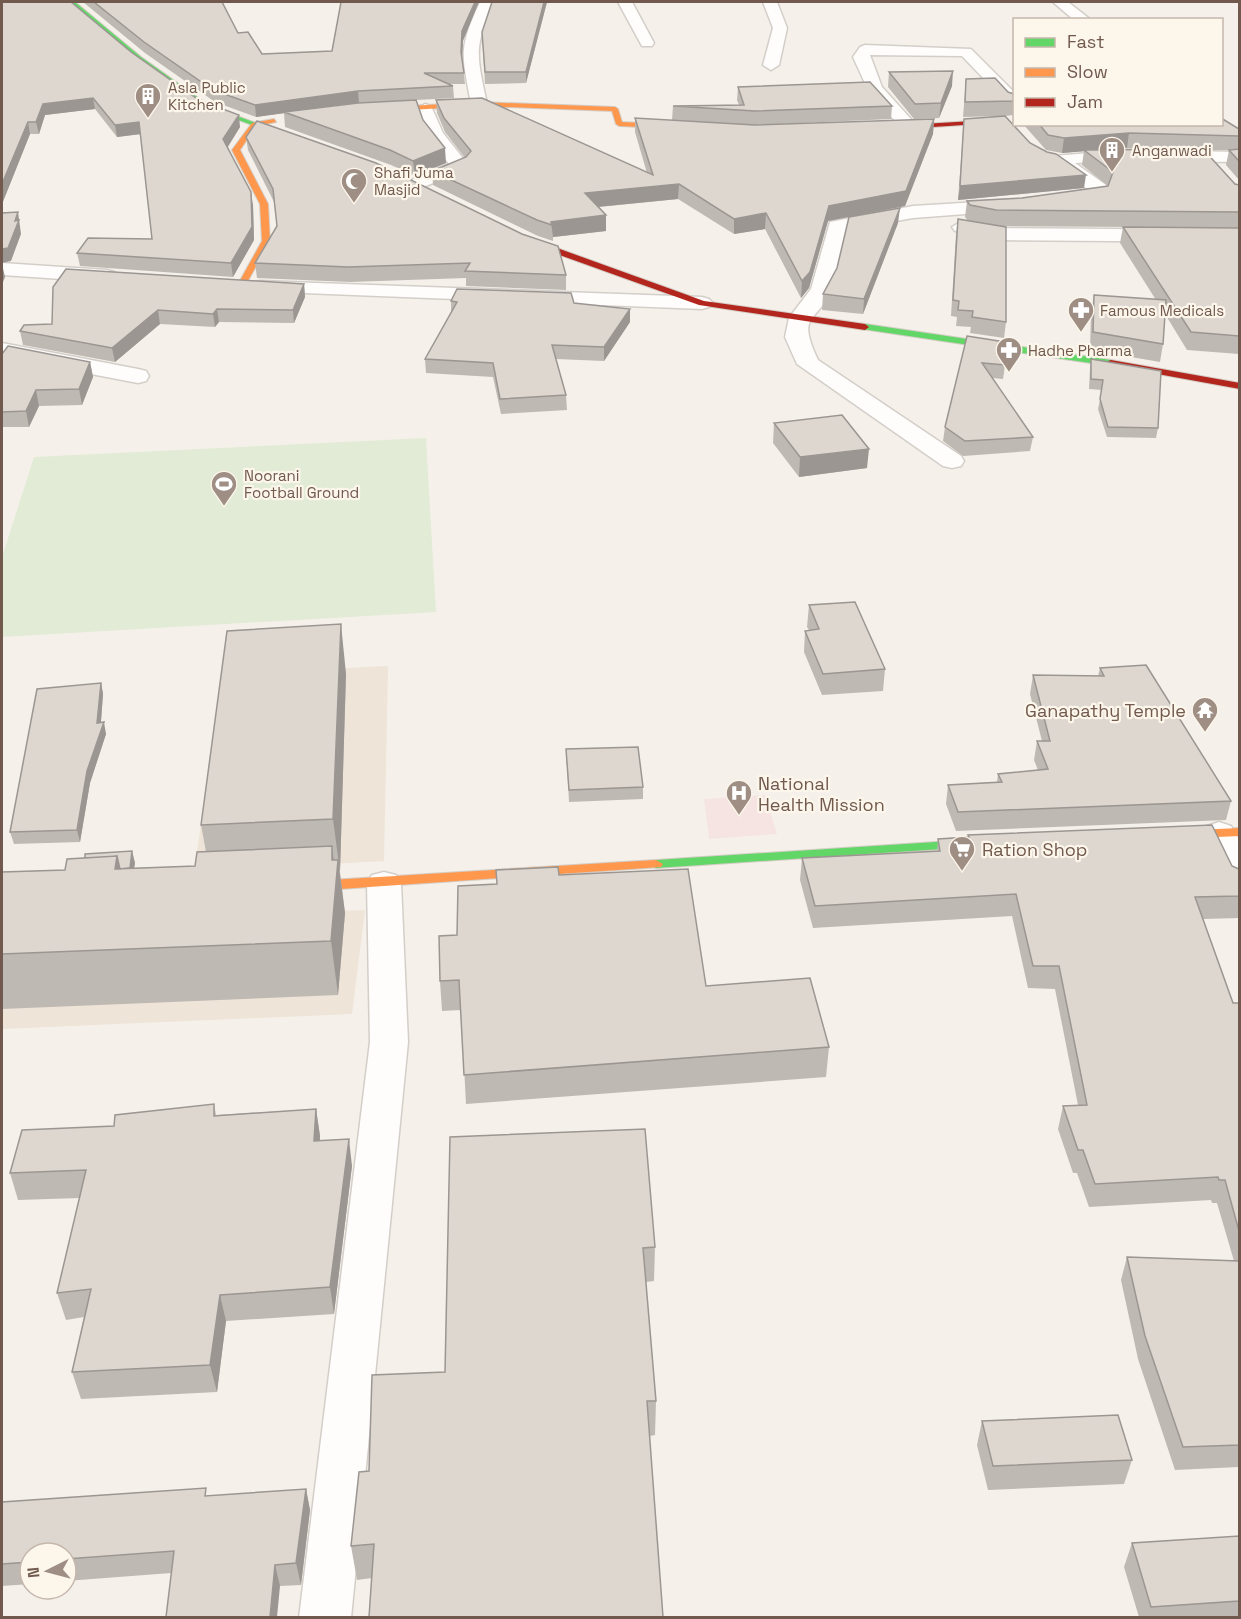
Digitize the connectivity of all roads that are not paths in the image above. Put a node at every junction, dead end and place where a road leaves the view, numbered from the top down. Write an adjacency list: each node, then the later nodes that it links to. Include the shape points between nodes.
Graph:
1 (72, 2): 14 (street, via 139,58 208,107)
2 (487, 2): 10 (street, via 472,35 470,56)
3 (625, 2): 7 (street)
4 (770, 2): 8 (street, via 780,28)
5 (1060, 2): 6 (street)
6 (1081, 18)
7 (647, 43)
8 (771, 65)
9 (1013, 100): 18 (street, via 966,52 865,50 861,57 875,89)
10 (479, 104): 11 (street); 16 (street, via 615,109 619,124)
11 (424, 109): 12 (street); 23 (street, via 438,141 460,166)
12 (359, 110)
13 (286, 119): 14 (street)
14 (254, 124): 19 (street); 32 (street, via 236,150 264,204 266,241)
15 (1013, 124): 18 (street)
16 (697, 128)
17 (879, 128): 18 (street)
18 (911, 128)
19 (306, 143)
20 (1239, 157): 21 (street)
21 (1207, 158): 22 (street); 25 (street, via 1118,154 1054,159 1100,189 1098,195)
22 (1220, 172)
23 (408, 183): 24 (street)
24 (435, 196)
25 (947, 211): 27 (street, via 960,227 994,234); 35 (street, via 913,212 837,226 821,290)
26 (508, 232): 29 (street)
27 (1239, 236)
28 (2, 269): 30 (street)
29 (623, 276): 33 (street); 34 (street)
30 (128, 278)
31 (218, 284): 32 (street)
32 (241, 286): 33 (street)
33 (601, 301): 34 (street)
34 (702, 303): 35 (street)
35 (800, 318): 38 (street, via 1100,361); 39 (street, via 796,337 808,364)
36 (6, 356): 37 (street)
37 (138, 376)
38 (1238, 389)
39 (952, 461)
40 (1229, 832): 41 (street); 43 (street)
41 (1160, 835)
42 (995, 843): 44 (street)
43 (1239, 879)
44 (384, 883): 45 (street); 46 (street, via 389,1042)
45 (280, 888)
46 (325, 1617)

